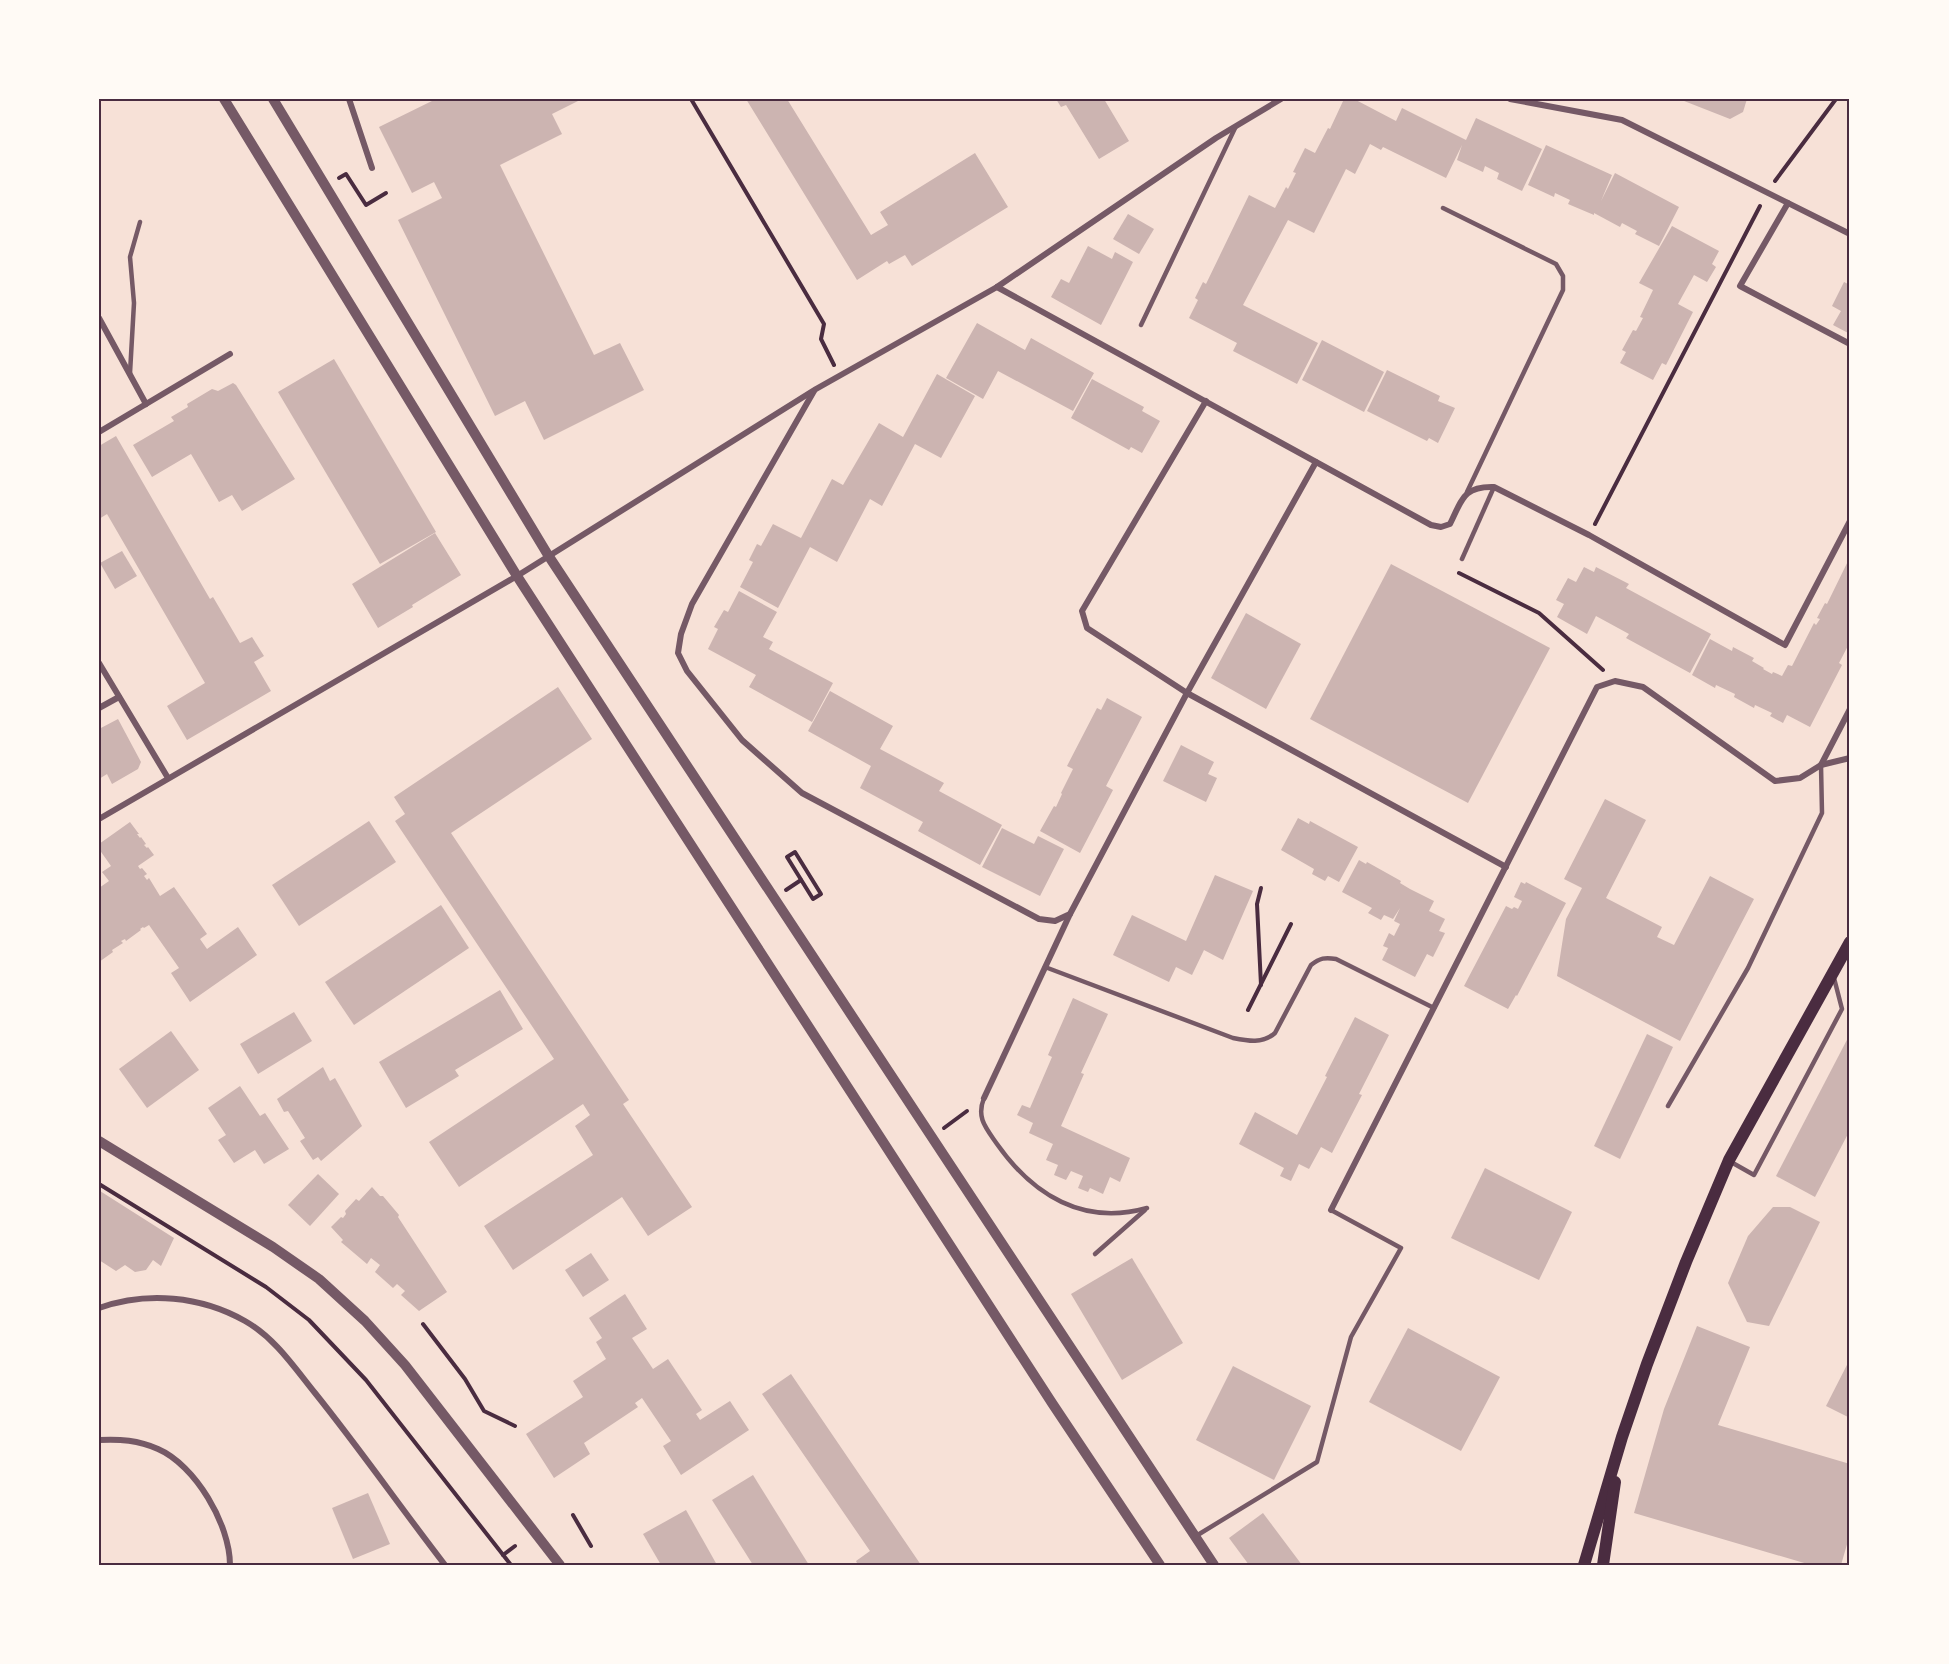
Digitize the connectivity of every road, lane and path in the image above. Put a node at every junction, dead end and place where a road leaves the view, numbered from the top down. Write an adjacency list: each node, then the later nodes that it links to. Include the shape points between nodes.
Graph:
1 (224, 99): 35 (street)
2 (273, 99): 33 (street)
3 (350, 99): 9 (street)
4 (691, 99): 23 (path, via 824,324 821,339)
5 (1281, 99): 8 (street)
6 (1509, 99): 11 (street, via 1622,120)
7 (1836, 99): 11 (path)
8 (1236, 126): 17 (street); 19 (lane)
9 (372, 168)
10 (346, 174): 12 (path, via 366,205)
11 (1767, 192): 13 (street); 32 (path)
12 (386, 194)
13 (1788, 203): 16 (street); 20 (street, via 1740,286)
14 (1443, 208): 30 (lane, via 1557,264 1563,276 1563,290)
15 (140, 222): 22 (lane, via 130,258 134,303)
16 (1850, 234)
17 (997, 287): 23 (street); 25 (street)
18 (99, 318): 22 (street)
19 (1141, 325)
20 (1850, 344)
21 (230, 354): 26 (street)
22 (130, 373): 26 (street)
23 (839, 376): 24 (street)
24 (816, 389): 33 (street); 49 (street, via 692,604 678,653 687,671 742,740 802,793 1039,919 1055,921)
25 (1206, 401): 28 (street); 38 (street, via 1082,611 1086,628)
26 (146, 404): 27 (street)
27 (99, 432)
28 (1316, 462): 30 (street, via 1441,527 1449,524); 38 (street)
29 (1494, 487): 30 (street); 32 (street); 34 (lane)
30 (1467, 492)
31 (1850, 521): 32 (street, via 1785,645)
32 (1589, 535)
33 (548, 555): 35 (street); 59 (street)
34 (1462, 559): 37 (path, via 1456,572 1539,613)
35 (517, 576): 44 (street); 79 (street)
36 (99, 663): 39 (street)
37 (1615, 681): 43 (street, via 1643,687 1775,781 1800,778); 47 (street, via 1597,687)
38 (1187, 693): 47 (street); 49 (street)
39 (119, 697): 40 (street); 44 (street)
40 (99, 708)
41 (1850, 709): 43 (street)
42 (1850, 758): 43 (street)
43 (1821, 765): 58 (lane, via 1822,813 1748,968)
44 (168, 778): 45 (street)
45 (99, 819)
46 (787, 857): 46 (path, via 813,899 821,894 795,852)
47 (1506, 867): 55 (street)
48 (1261, 888): 54 (path, via 1257,904)
49 (1070, 914): 52 (street)
50 (1291, 924): 54 (path)
51 (1850, 942): 53 (main road)
52 (1045, 967): 55 (lane, via 1243,1040 1262,1041 1275,1034 1311,965 1325,957); 57 (street)
53 (1833, 973): 61 (main road); 61 (lane, via 1842,1009 1754,1175)
54 (1261, 984): 56 (path)
55 (1434, 1008): 63 (street)
56 (1248, 1010)
57 (984, 1098): 59 (path); 64 (lane, via 981,1119 987,1129 1028,1182 1046,1195 1104,1214 1147,1208)
58 (1668, 1106)
59 (932, 1138): 71 (street)
60 (99, 1141): 78 (street, via 319,1279 405,1365)
61 (1729, 1160): 68 (main road, via 1686,1262)
62 (99, 1184): 74 (path, via 266,1287 309,1320 366,1380)
63 (1331, 1210): 71 (lane, via 1401,1248 1351,1337 1317,1462)
64 (1095, 1254)
65 (99, 1308): 76 (street, via 142,1298 166,1298 206,1305 247,1322 285,1355)
66 (423, 1324): 67 (path, via 484,1411)
67 (515, 1426)
68 (1622, 1437): 81 (main road); 82 (main road)
69 (99, 1440): 75 (street, via 132,1440 148,1445 165,1452 183,1467 218,1516)
70 (573, 1515): 73 (path)
71 (1195, 1537): 80 (street)
72 (515, 1546): 74 (path)
73 (591, 1546)
74 (503, 1555): 77 (path)
75 (230, 1565)
76 (445, 1565)
77 (511, 1565)
78 (560, 1565)
79 (1160, 1565)
80 (1214, 1565)
81 (1584, 1565)
82 (1603, 1565)

